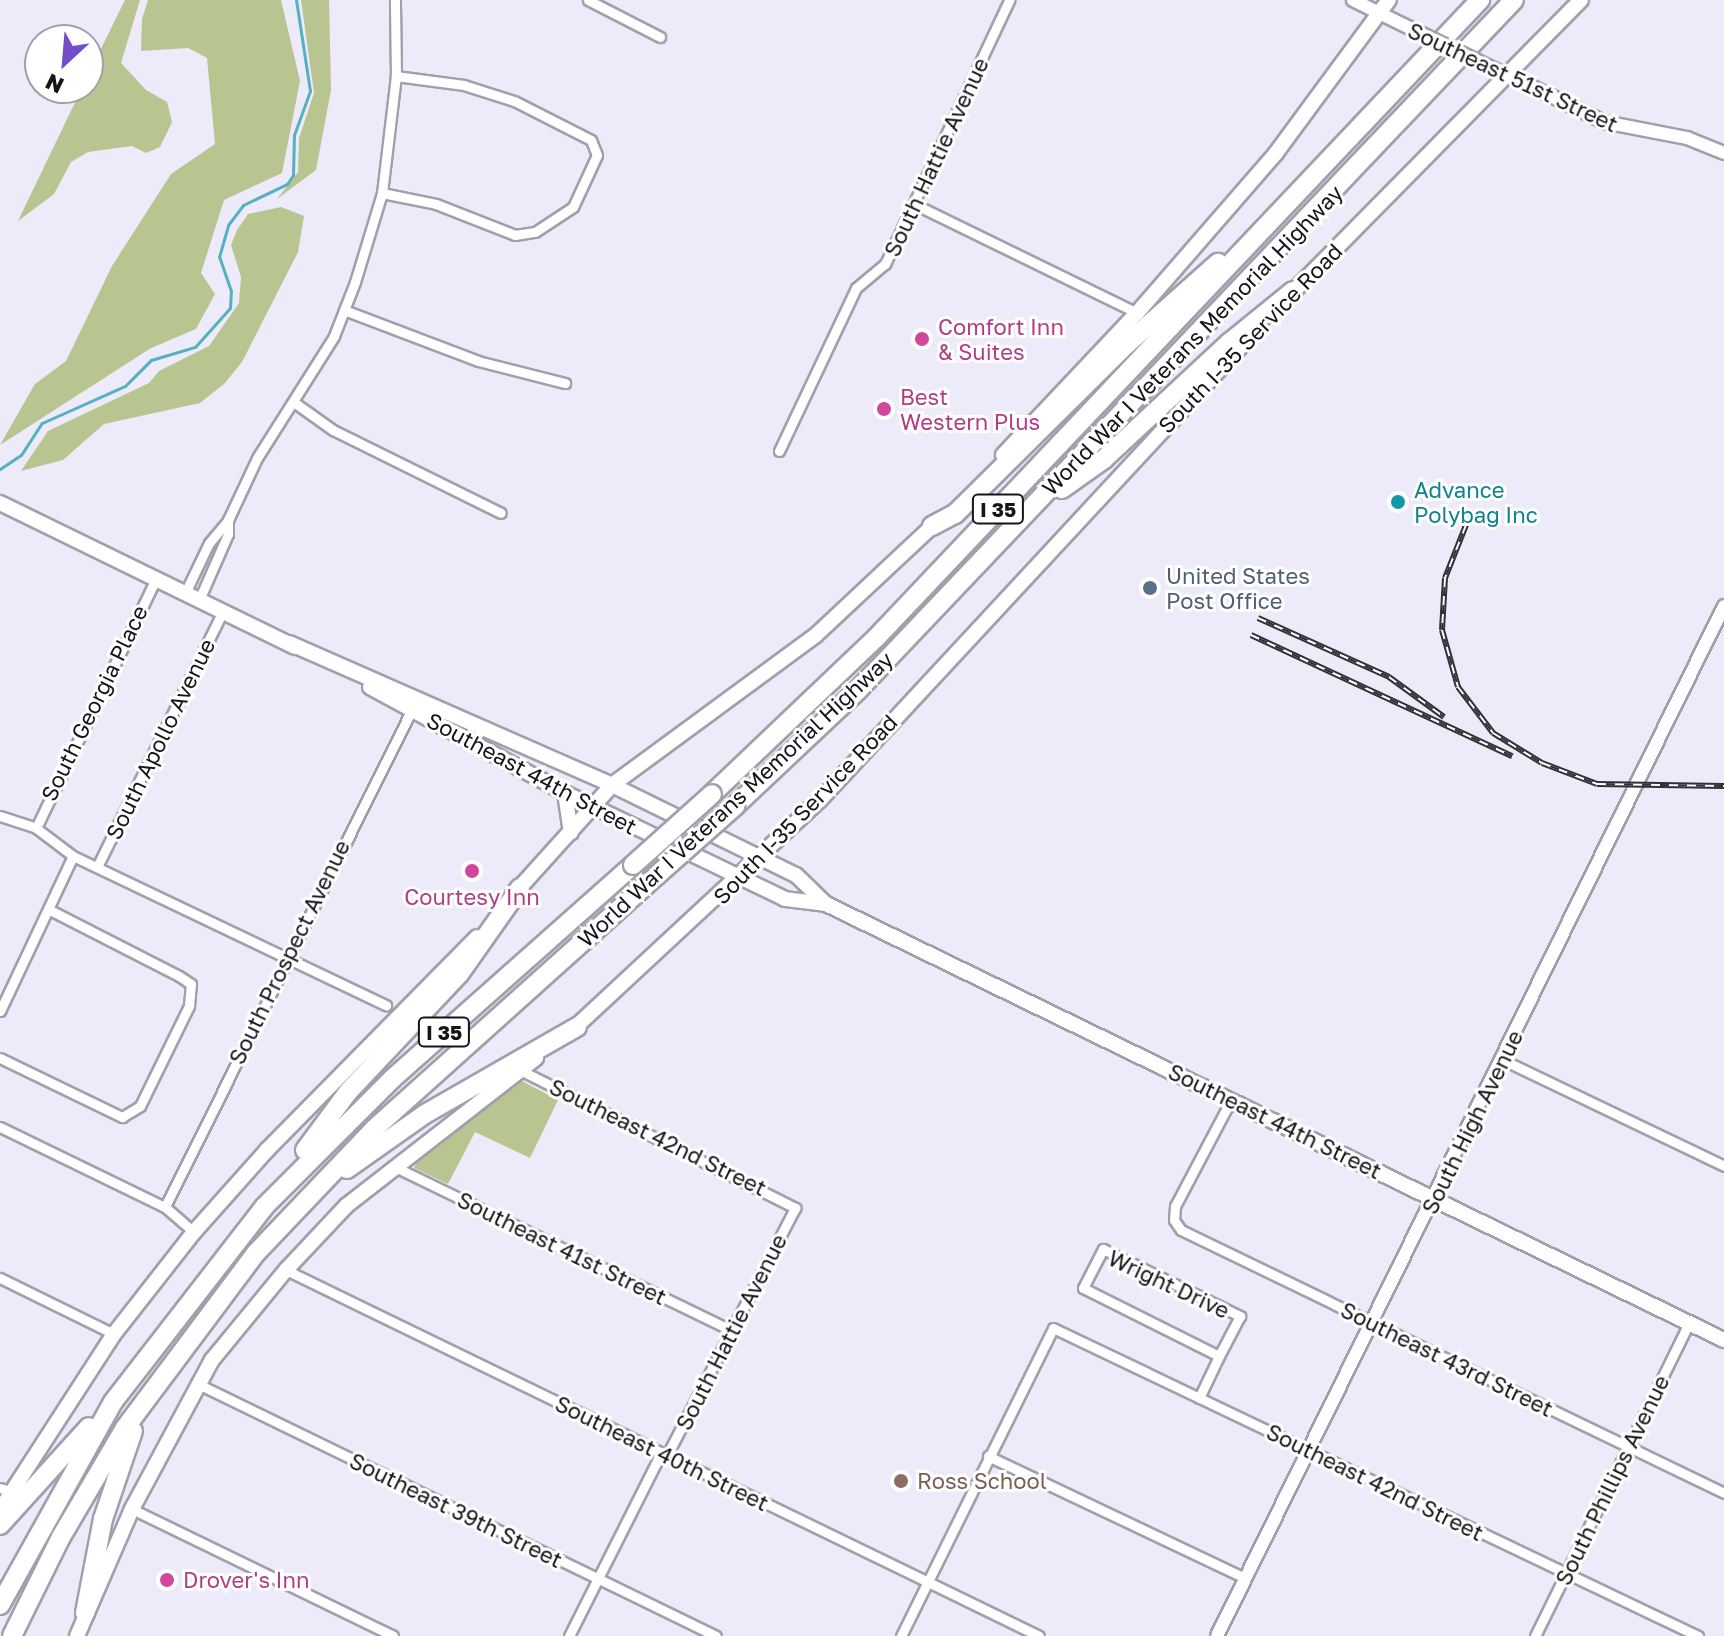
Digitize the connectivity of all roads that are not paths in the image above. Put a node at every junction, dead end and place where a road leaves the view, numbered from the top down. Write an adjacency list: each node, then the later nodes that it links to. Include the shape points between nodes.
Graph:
1 (395, 0): 12 (street)
2 (588, 0): 10 (street)
3 (1009, 0): 15 (street, South Hattie Avenue)
4 (1353, 0): 9 (street, Southeast 51st Street)
5 (1389, 0): 9 (main road)
6 (1480, 0): 16 (highway, World War I Veterans Memorial Highway / I 35)
7 (1514, 0): 24 (highway, World War I Veterans Memorial Highway / I 35)
8 (1581, 0): 11 (main road, South I-35 Service Road)
9 (1378, 12): 11 (street, Southeast 51st Street, bridge); 19 (main road, via 1276,153)
10 (660, 37)
11 (1502, 73): 13 (street, Southeast 51st Street, via 1628,131 1687,138); 17 (main road, South I-35 Service Road)
12 (396, 76): 14 (street); 14 (street, via 491,92 591,140 595,163 573,207 548,226 515,235 436,204)
13 (1724, 153)
14 (382, 193): 18 (street)
15 (914, 204): 19 (street); 22 (street, South Hattie Avenue, via 879,273 856,288)
16 (1276, 216): 27 (highway, via 1180,294 955,514); 62 (highway, World War I Veterans Memorial Highway / I 35, bridge, via 876,638 712,794 392,1079)
17 (1293, 291): 24 (highway, via 1104,459); 39 (main road, South I-35 Service Road)
18 (344, 310): 20 (street, via 478,361); 21 (street)
19 (1137, 313): 27 (main road)
20 (565, 383)
21 (295, 403): 25 (street, via 333,430); 26 (street, via 257,458)
22 (779, 451)
23 (0, 503): 28 (main road, Southeast 44th Street)
24 (1030, 511): 60 (highway, World War I Veterans Memorial Highway / I 35, bridge, via 858,690 374,1129)
25 (501, 513)
26 (228, 520): 29 (street, via 209,543); 29 (street, via 228,534)
27 (932, 526): 33 (main road, via 816,635)
28 (156, 579): 29 (main road, Southeast 44th Street); 37 (street, South Georgia Place)
29 (192, 596): 31 (main road, Southeast 44th Street)
30 (1724, 606): 53 (street, South High Avenue)
31 (223, 611): 32 (main road, Southeast 44th Street); 42 (street, South Apollo Avenue)
32 (414, 704): 33 (main road, Southeast 44th Street); 34 (main road, Southeast 44th Street); 48 (street, South Prospect Avenue)
33 (612, 785): 35 (main road); 41 (main road, Southeast 44th Street)
34 (565, 793): 35 (main road, Southeast 44th Street); 38 (main road)
35 (594, 808): 38 (main road); 44 (main road, Southeast 44th Street)
36 (0, 816): 37 (street)
37 (36, 828): 40 (street)
38 (571, 833): 45 (main road)
39 (785, 835): 41 (main road, South I-35 Service Road); 43 (main road, via 784,856)
40 (73, 856): 42 (street); 47 (street)
41 (762, 858): 43 (main road, Southeast 44th Street); 44 (main road, South I-35 Service Road)
42 (97, 867): 48 (street)
43 (796, 875): 46 (main road, Southeast 44th Street)
44 (741, 878): 46 (main road, Southeast 44th Street, via 785,899); 51 (main road, South I-35 Service Road)
45 (520, 888): 62 (highway, via 460,973 348,1092); 64 (main road)
46 (826, 904): 55 (main road, Southeast 44th Street)
47 (50, 910): 50 (street); 52 (street, via 191,984 189,1006 140,1106 122,1117)
48 (286, 958): 49 (street); 61 (street, South Prospect Avenue)
49 (386, 1005)
50 (0, 1011)
51 (577, 1027): 54 (main road, South I-35 Service Road); 60 (highway, via 425,1114)
52 (0, 1058)
53 (1503, 1060): 58 (street); 59 (street, South High Avenue)
54 (520, 1070): 57 (main road, South I-35 Service Road); 63 (street, Southeast 42nd Street)
55 (1231, 1100): 59 (main road, Southeast 44th Street); 68 (street, Southeast 43rd Street, via 1180,1192 1174,1220 1201,1240)
56 (0, 1127): 61 (street)
57 (393, 1166): 65 (main road, South I-35 Service Road); 69 (street, Southeast 41st Street)
58 (1724, 1166)
59 (1434, 1198): 67 (main road, Southeast 44th Street); 68 (street, South High Avenue)
60 (303, 1201): 76 (highway, World War I Veterans Memorial Highway / I 35, via 213,1307)
61 (165, 1207): 64 (street)
62 (264, 1207): 75 (highway, World War I Veterans Memorial Highway / I 35, via 171,1320)
63 (795, 1208): 69 (street, South Hattie Avenue)
64 (194, 1232): 70 (main road)
65 (286, 1270): 73 (main road, South I-35 Service Road); 79 (street, Southeast 40th Street)
66 (0, 1278): 70 (street)
67 (1689, 1323): 71 (main road, Southeast 44th Street); 77 (street, South Phillips Avenue)
68 (1372, 1324): 77 (street, Southeast 43rd Street); 78 (street, South High Avenue)
69 (731, 1330): 79 (street, South Hattie Avenue)
70 (114, 1334): 81 (main road)
71 (1724, 1340)
72 (1219, 1356): 72 (street, Wright Drive, via 1240,1316 1103,1249 1083,1288); 74 (street, Wright Drive)
73 (196, 1383): 83 (main road, South I-35 Service Road); 87 (street, Southeast 39th Street)
74 (1199, 1398): 78 (street, Southeast 42nd Street); 80 (street, Southeast 42nd Street, via 1053,1328)
75 (113, 1402): 85 (highway); 90 (highway, World War I Veterans Memorial Highway / I 35)
76 (144, 1402): 91 (highway, via 103,1519); 93 (highway, World War I Veterans Memorial Highway / I 35, via 61,1537)
77 (1629, 1447): 82 (street, Southeast 43rd Street); 86 (street, South Phillips Avenue)
78 (1309, 1450): 86 (street, Southeast 42nd Street); 88 (street, South High Avenue)
79 (664, 1454): 87 (street, South Hattie Avenue); 89 (street, Southeast 40th Street)
80 (988, 1456): 88 (street); 89 (street)
81 (6, 1490): 84 (main road)
82 (1724, 1493)
83 (132, 1509): 91 (main road, South I-35 Service Road); 95 (street)
84 (0, 1510)
85 (0, 1525)
86 (1566, 1573): 102 (street, South Phillips Avenue); 103 (street, Southeast 42nd Street)
87 (598, 1578): 92 (street, Southeast 39th Street); 96 (street, South Hattie Avenue)
88 (1245, 1578): 101 (street, South High Avenue)
89 (928, 1583): 99 (street); 100 (street, Southeast 40th Street)
90 (0, 1605)
91 (85, 1613): 94 (main road, South I-35 Service Road)
92 (692, 1624): 97 (street); 98 (street, Southeast 39th Street)
93 (12, 1636)
94 (77, 1636)
95 (393, 1636)
96 (569, 1636)
97 (687, 1636)
98 (716, 1636)
99 (901, 1636)
100 (1039, 1636)
101 (1217, 1636)
102 (1535, 1636)
103 (1698, 1636)

